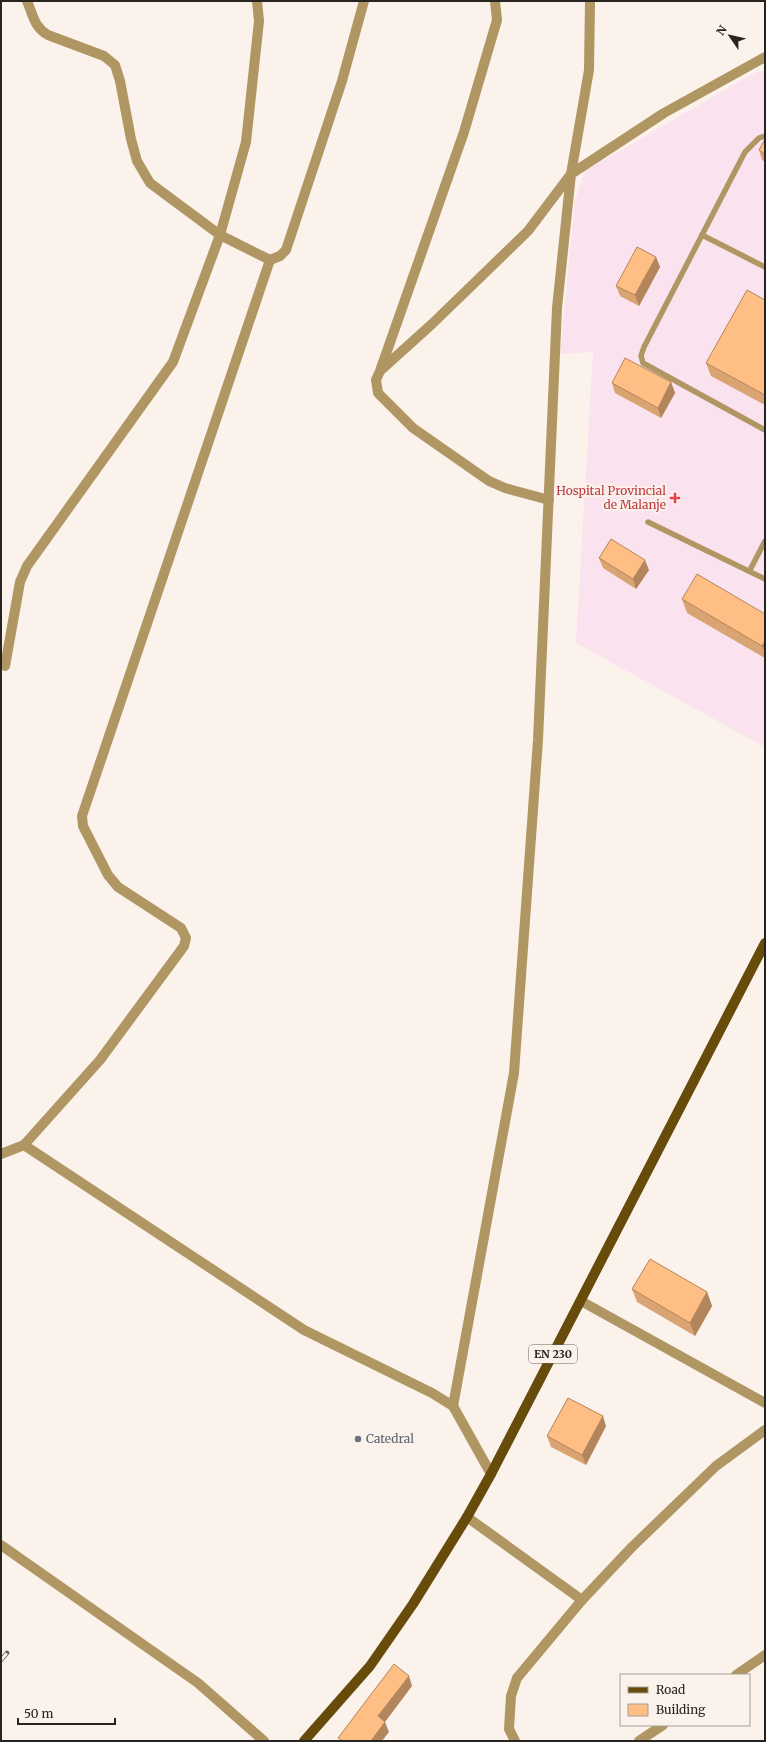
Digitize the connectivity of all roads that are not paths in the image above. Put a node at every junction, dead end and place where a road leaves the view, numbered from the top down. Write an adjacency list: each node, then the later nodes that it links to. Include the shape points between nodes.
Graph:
1 (27, 1): 9 (street, via 40,30 104,56 115,64 137,161 150,183)
2 (257, 1): 9 (street, via 259,21 246,142)
3 (364, 1): 11 (street, via 342,81 286,250)
4 (495, 1): 13 (street, via 497,20 464,132)
5 (590, 1): 8 (street, via 589,70)
6 (765, 57): 8 (street, via 664,113)
7 (765, 136): 10 (lane, via 745,152)
8 (571, 174): 13 (street, via 528,231); 15 (street, via 557,308)
9 (220, 235): 11 (street); 20 (street, via 173,362 27,566 20,582)
10 (702, 235): 12 (lane); 14 (lane, via 644,347 641,356 643,363)
11 (270, 260): 22 (street, via 82,816 83,826 108,875 118,888 181,928 186,938 184,946 100,1060)
12 (765, 267)
13 (380, 371): 15 (street, via 376,380 378,393 413,428 489,481)
14 (765, 430)
15 (549, 500): 26 (street, via 538,740 514,1073)
16 (648, 522): 18 (lane)
17 (765, 541): 18 (lane)
18 (750, 570): 19 (lane)
19 (765, 579)
20 (5, 666)
21 (765, 943): 24 (main road, EN 230)
22 (24, 1145): 23 (street); 26 (street, via 304,1330 432,1393)
23 (1, 1154)
24 (581, 1301): 25 (street); 28 (main road, EN 230)
25 (764, 1399)
26 (453, 1406): 28 (street)
27 (765, 1430): 31 (street, via 716,1466 632,1547)
28 (491, 1474): 29 (main road, EN 230)
29 (467, 1517): 31 (street); 35 (main road, EN 230, via 413,1604 370,1666)
30 (2, 1549): 36 (street, via 198,1683)
31 (582, 1600): 37 (street, via 518,1678 511,1696 509,1729)
32 (765, 1655): 33 (street)
33 (737, 1674)
34 (662, 1726): 38 (street)
35 (308, 1740)
36 (264, 1741)
37 (515, 1741)
38 (640, 1741)

